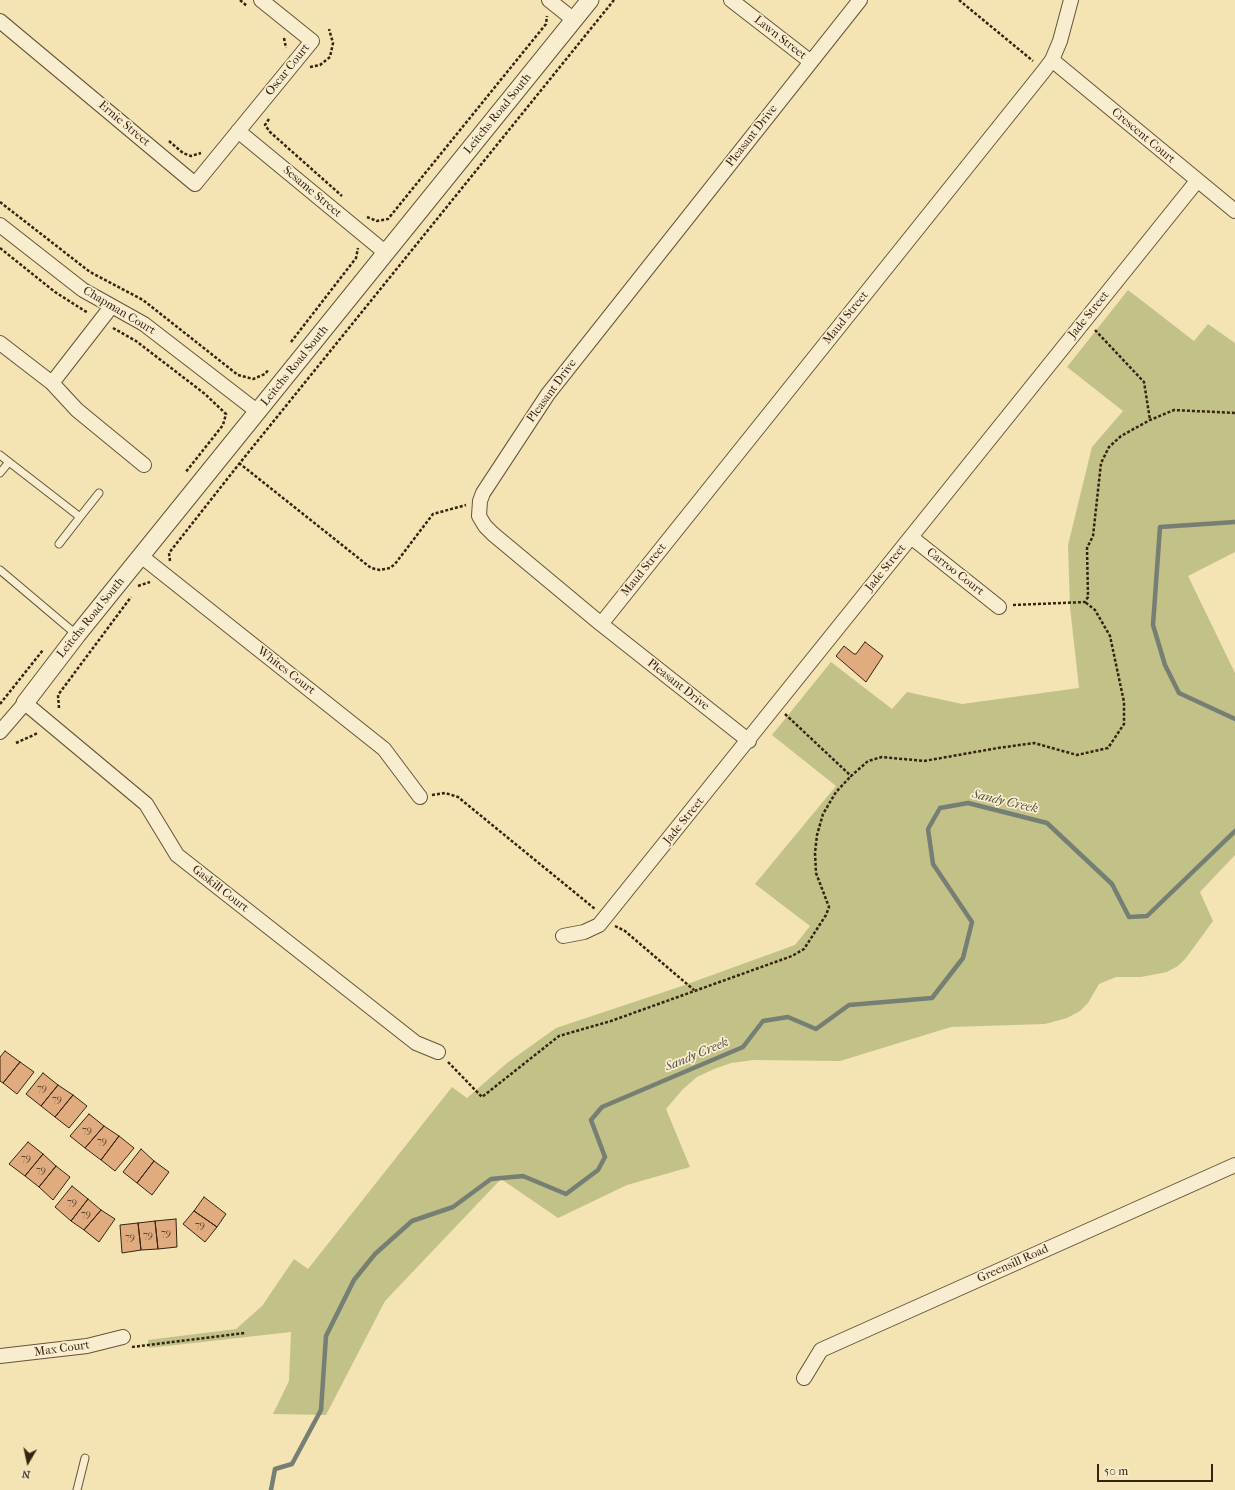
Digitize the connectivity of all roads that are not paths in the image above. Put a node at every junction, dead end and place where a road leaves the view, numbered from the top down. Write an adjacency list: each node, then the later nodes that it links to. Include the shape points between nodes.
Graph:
1 (549, 0): 7 (street)
2 (590, 0): 7 (street, Leitchs Road South)
3 (731, 0): 10 (street, Lawn Street)
4 (860, 0): 10 (street, Pleasant Drive)
5 (1071, 0): 9 (street, Maud Street)
6 (256, 5): 11 (street, Oscar Court, via 312,41)
7 (574, 20): 15 (street, Leitchs Road South)
8 (0, 21): 11 (street, Ernie Street, via 195,184)
9 (1052, 60): 12 (street, Crescent Court); 31 (street, Maud Street)
10 (811, 62): 31 (street, Pleasant Drive, via 548,394 480,501 480,516 485,526)
11 (238, 131): 15 (street, Sesame Street)
12 (1197, 181): 13 (street, Crescent Court); 26 (street, Jade Street)
13 (1235, 212)
14 (0, 225): 16 (street, Chapman Court, via 82,290)
15 (386, 253): 19 (street, Leitchs Road South)
16 (111, 307): 18 (street); 19 (street, Chapman Court, via 144,324)
17 (0, 343): 18 (street)
18 (52, 383): 22 (street, via 77,410)
19 (258, 412): 28 (street, Leitchs Road South)
20 (0, 455): 21 (lane)
21 (9, 462): 23 (lane); 25 (lane)
22 (144, 465)
23 (0, 473)
24 (99, 493): 25 (lane)
25 (80, 517): 27 (lane)
26 (911, 537): 30 (street, Carroo Court); 35 (street, Jade Street)
27 (59, 544)
28 (141, 556): 32 (street, Leitchs Road South); 36 (street, Whites Court, via 384,749)
29 (0, 570): 32 (lane)
30 (999, 607)
31 (601, 624): 35 (street, Pleasant Drive)
32 (77, 635): 33 (street, Leitchs Road South)
33 (25, 703): 34 (street, Leitchs Road South); 38 (street, Gaskill Court, via 146,804 177,855 416,1043)
34 (0, 732)
35 (749, 741): 37 (street, Jade Street, via 599,925 584,932)
36 (420, 797)
37 (563, 936)
38 (438, 1052)
39 (1235, 1165): 42 (street, Greensill Road, via 821,1350)
40 (122, 1337): 41 (street, Max Court, via 87,1346)
41 (0, 1356)
42 (804, 1378)
43 (85, 1458): 44 (lane)
44 (77, 1490)

